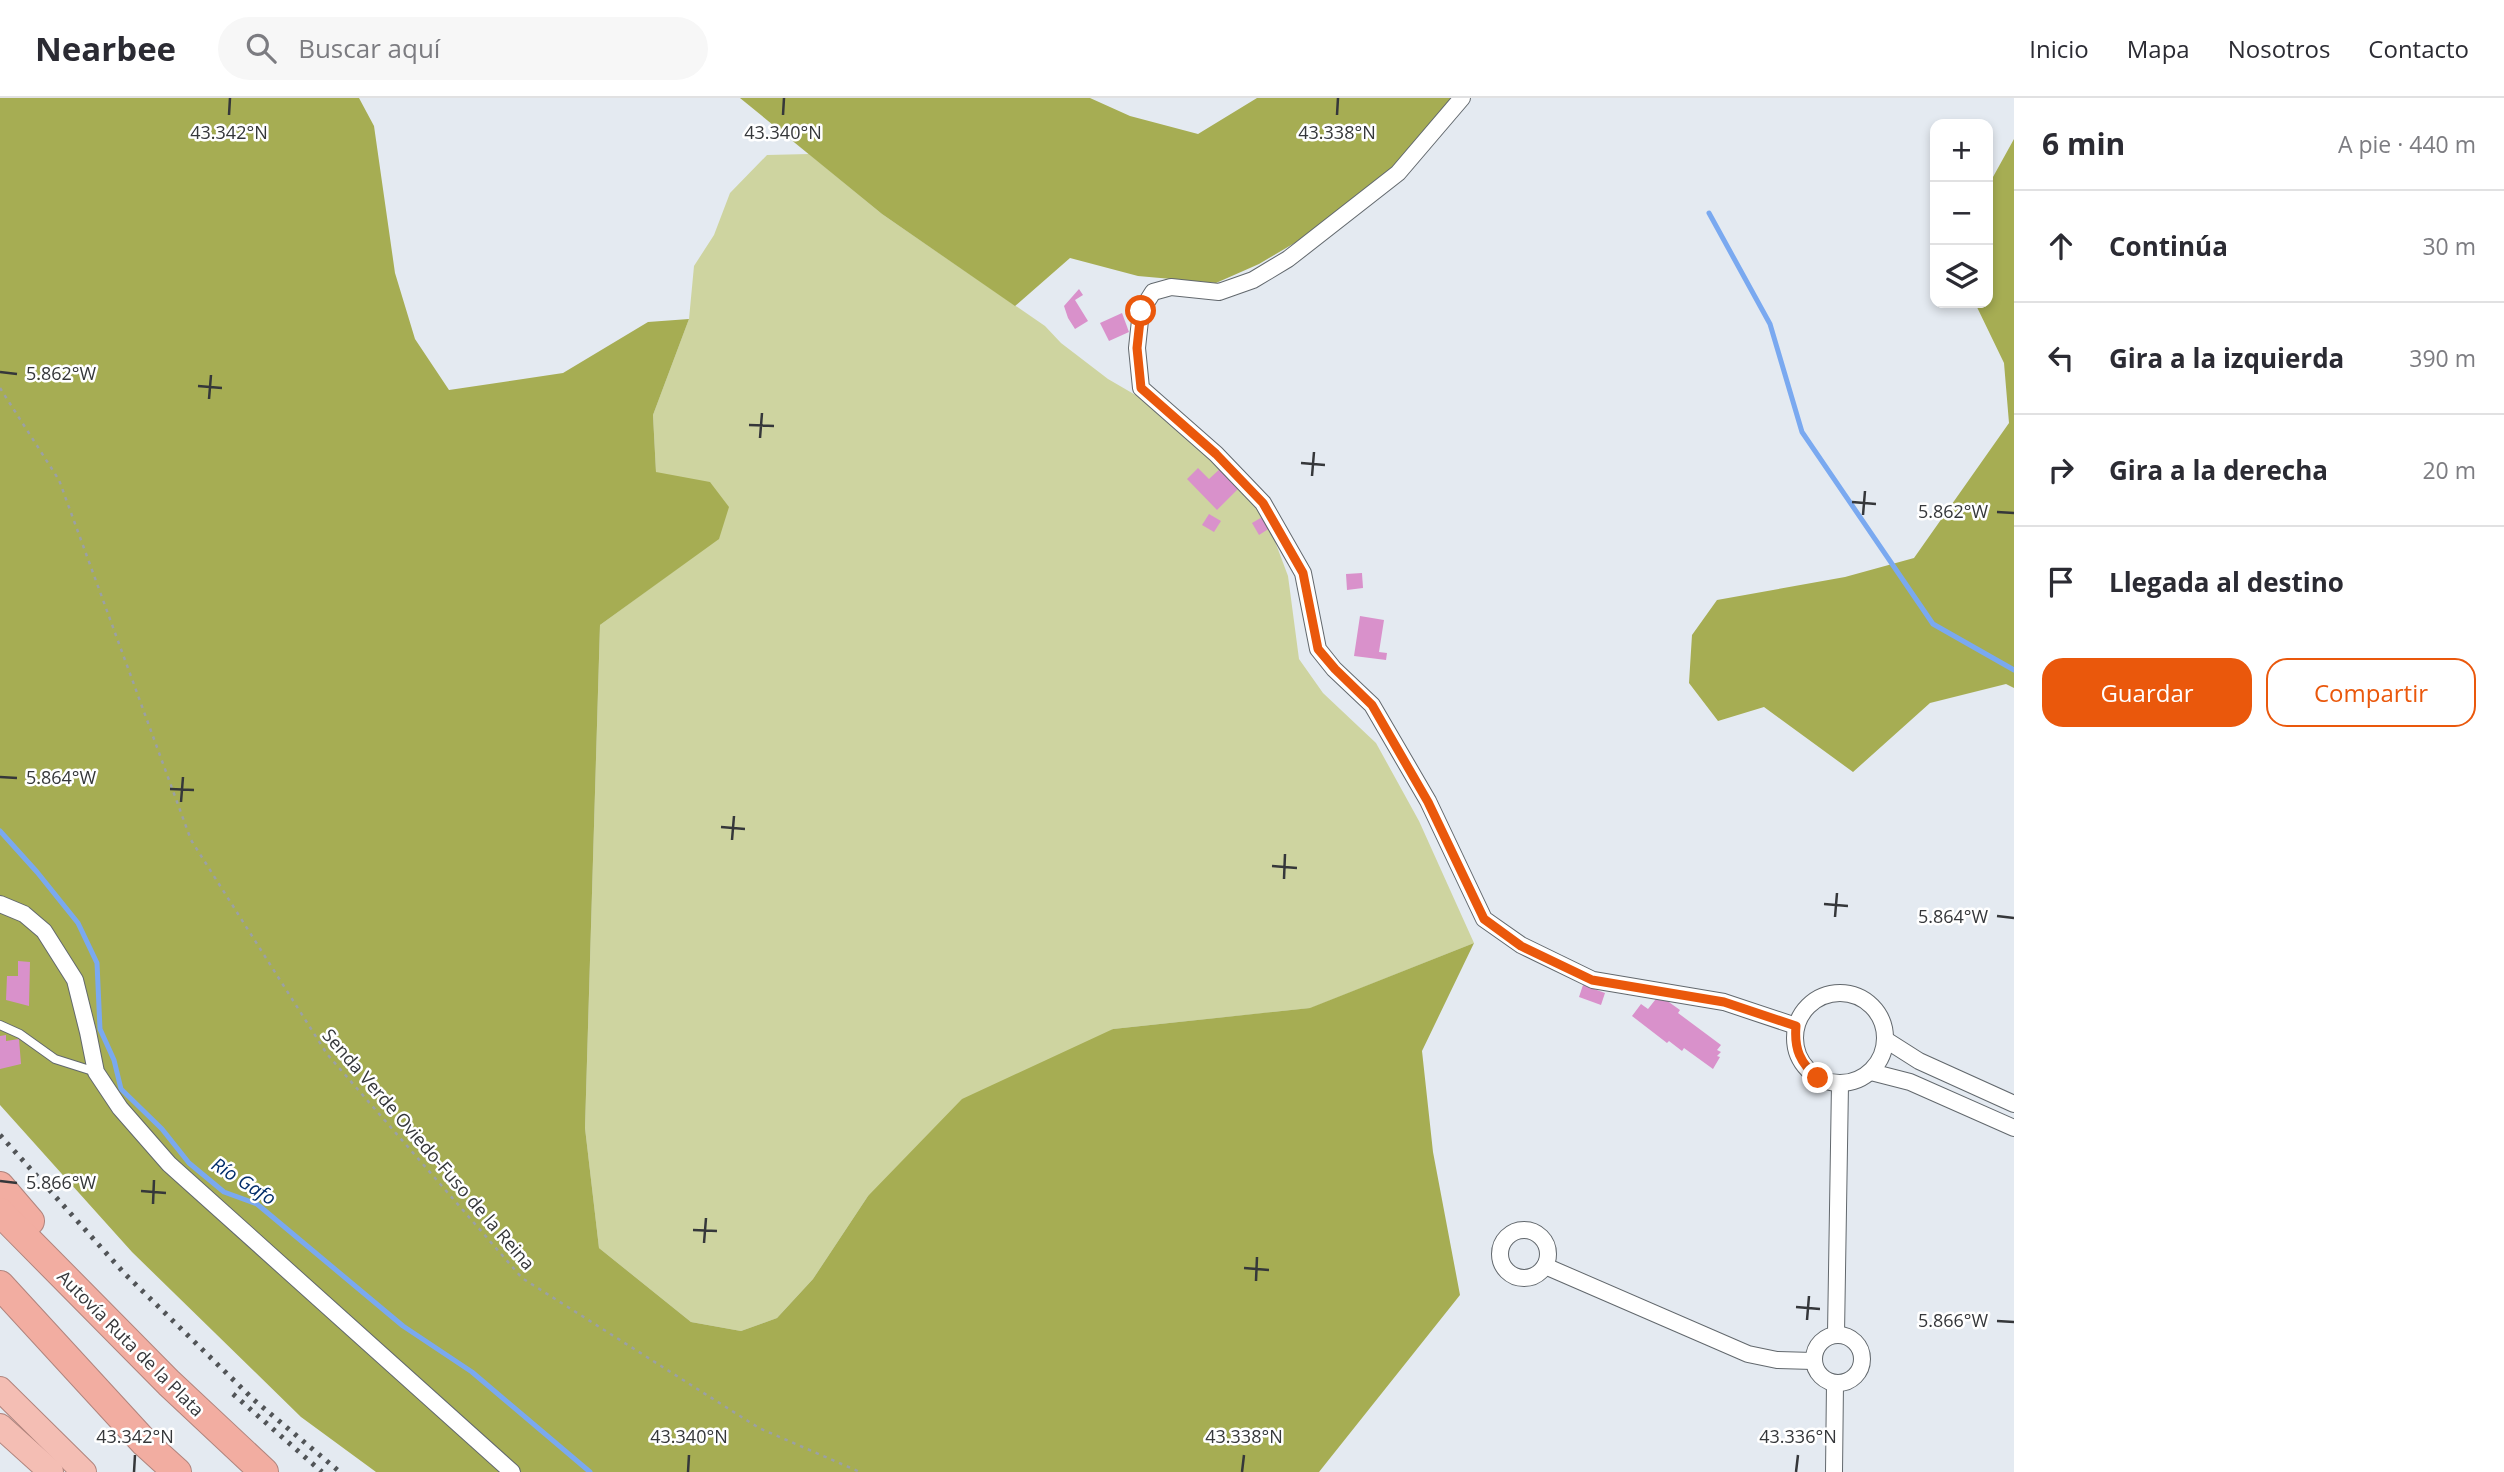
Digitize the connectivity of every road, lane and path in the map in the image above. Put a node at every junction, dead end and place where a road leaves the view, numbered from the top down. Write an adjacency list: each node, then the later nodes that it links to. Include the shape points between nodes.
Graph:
1 (1462, 98): 5 (street, via 1398,173 1288,259 1219,292 1171,287 1153,292 1141,311 1137,348 1141,388 1263,503 1303,573 1318,649 1372,705 1428,802 1484,919 1521,946 1592,980 1724,1002)
2 (0, 388): 29 (path, Senda Verde Oviedo-Fuso de la Reina, via 59,480 191,840 327,1054 522,1279 759,1428)
3 (0, 904): 7 (street, via 24,914 44,931 75,980)
4 (0, 1026): 7 (lane, via 55,1059)
5 (1796, 1026): 6 (street, via 1805,1008 1820,997 1852,993 1880,1015); 9 (street, via 1795,1044 1806,1068 1818,1078)
6 (1886, 1040): 8 (street); 10 (street, via 1919,1061)
7 (96, 1072): 28 (street, via 120,1108 169,1164)
8 (1871, 1072): 9 (street); 11 (street, via 1910,1082)
9 (1840, 1084): 17 (street)
10 (2014, 1104)
11 (2014, 1128)
12 (0, 1186): 19 (highway)
13 (0, 1212): 19 (highway, Autovía Ruta de la Plata)
14 (1545, 1266): 18 (street, via 1748,1354)
15 (0, 1285): 23 (highway)
16 (0, 1316): 23 (highway)
17 (1836, 1334): 18 (street, via 1825,1337 1815,1349); 20 (street, via 1848,1336 1860,1346 1863,1359 1850,1380)
18 (1813, 1361): 20 (street, via 1824,1380)
19 (169, 1383): 27 (highway, Autovía Ruta de la Plata)
20 (1835, 1383): 30 (street)
21 (0, 1389): 25 (highway)
22 (0, 1426): 24 (highway)
23 (145, 1443): 26 (highway)
24 (51, 1472)
25 (84, 1472)
26 (177, 1472)
27 (264, 1472)
28 (512, 1472)
29 (860, 1472)
30 (1834, 1472)

